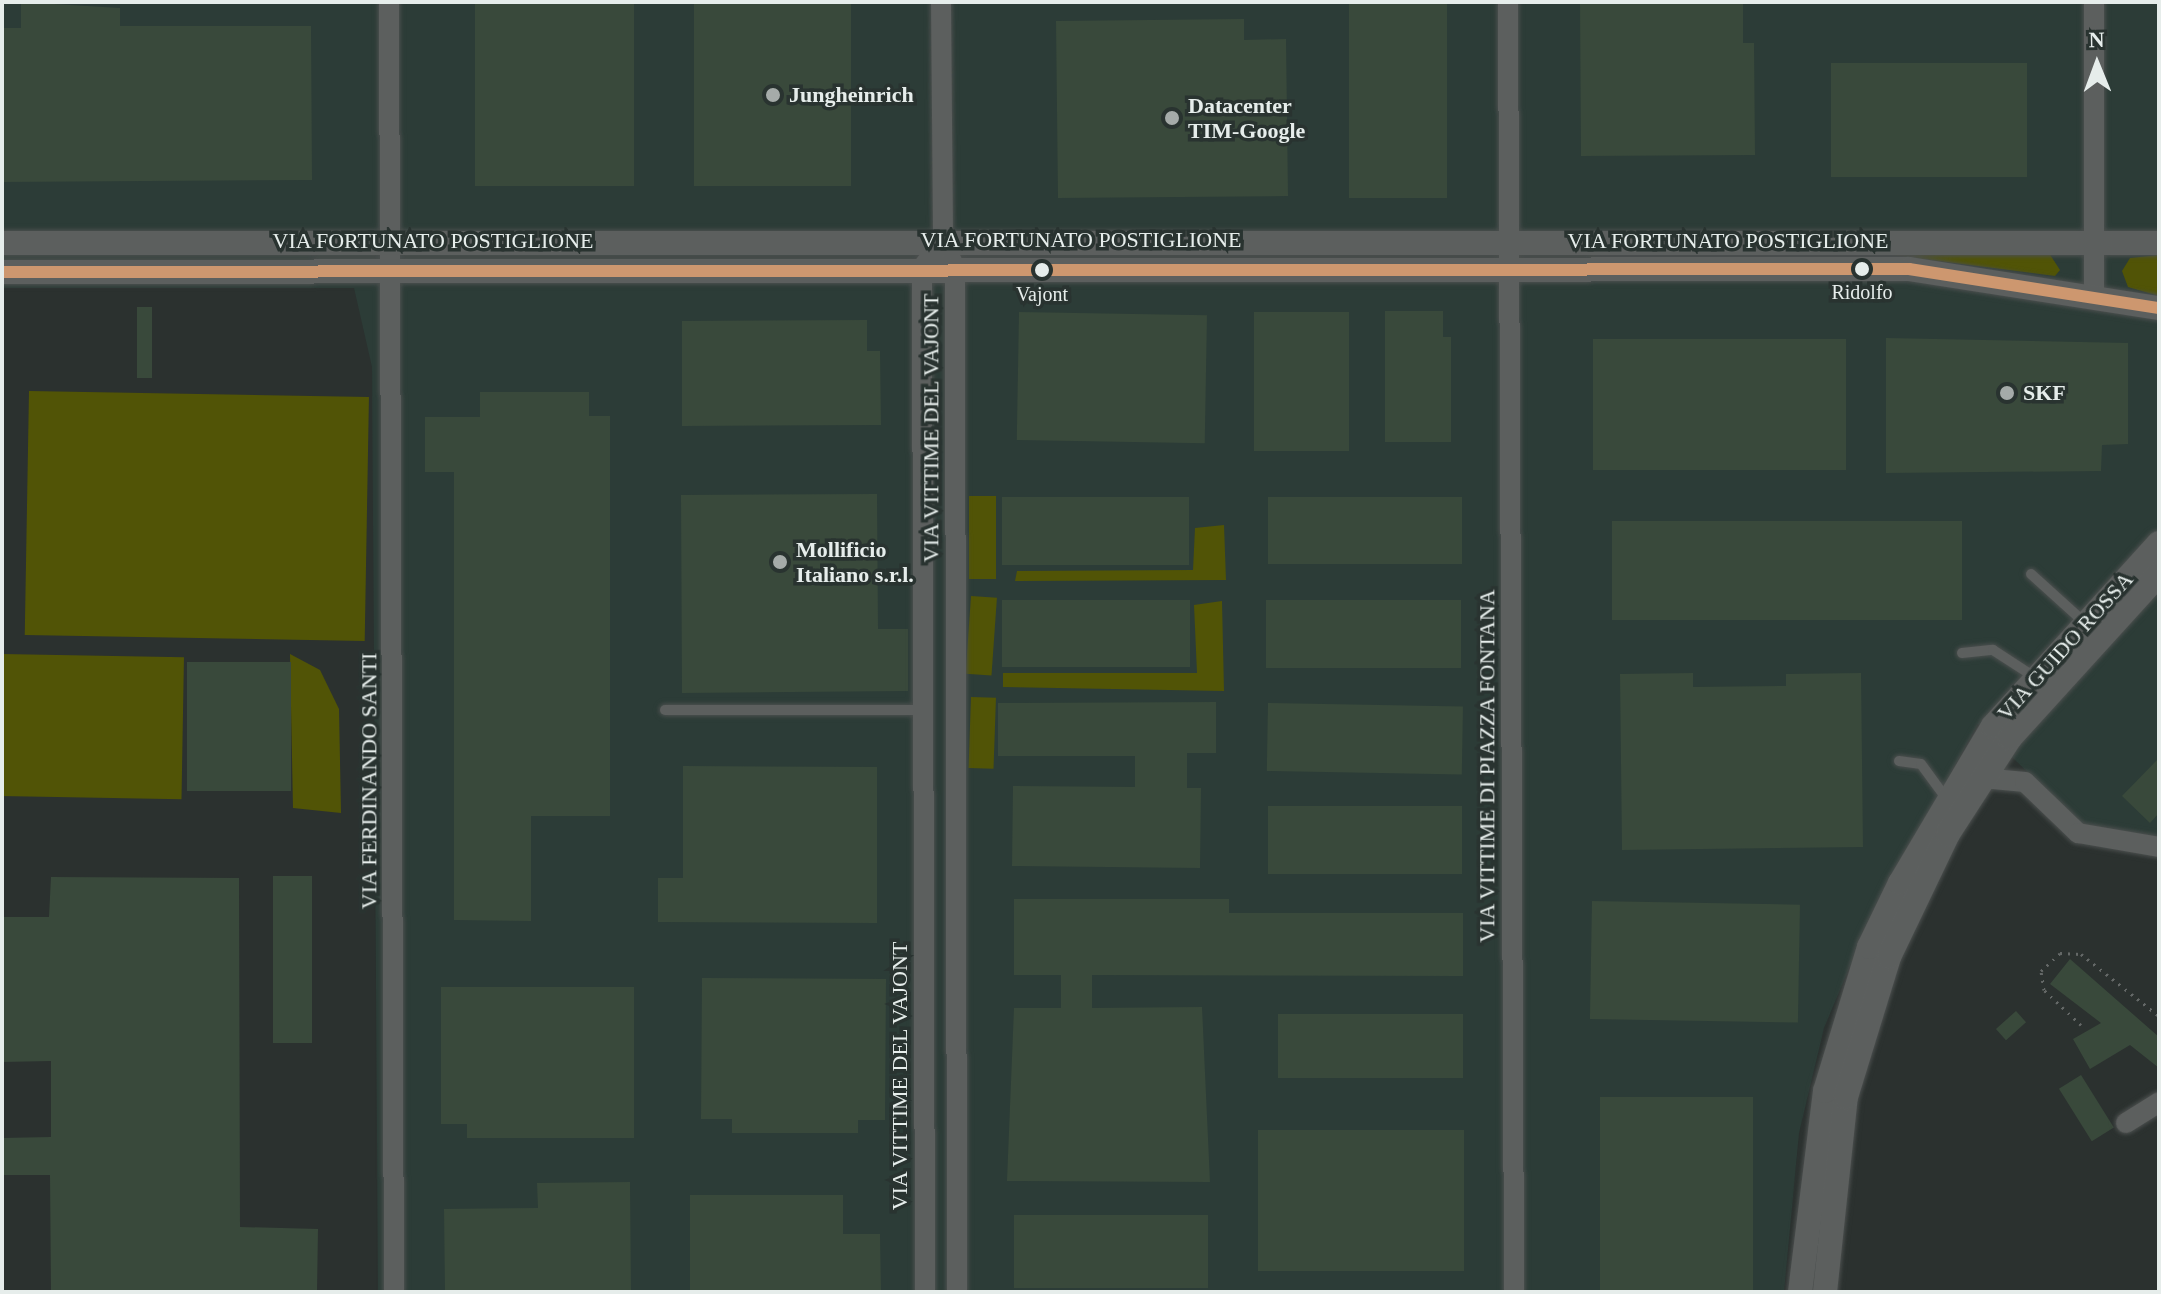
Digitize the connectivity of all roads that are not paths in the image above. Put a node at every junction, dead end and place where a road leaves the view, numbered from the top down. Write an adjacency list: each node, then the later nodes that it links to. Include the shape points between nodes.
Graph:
1 (389, 2): 8 (street, VIA FERDINANDO SANTI)
2 (941, 2): 5 (street)
3 (1508, 2): 7 (street, VIA VITTIME DI PIAZZA FONTANA)
4 (2094, 2): 11 (street)
5 (943, 240): 6 (street, VIA FORTUNATO POSTIGLIONE); 9 (street, VIA FORTUNATO POSTIGLIONE); 14 (street, VIA VITTIME DEL VAJONT); 15 (street, VIA VITTIME DEL VAJONT)
6 (1206, 240): 7 (street, VIA FORTUNATO POSTIGLIONE); 16 (lane)
7 (1508, 240): 10 (street, VIA FORTUNATO POSTIGLIONE); 17 (street, VIA VITTIME DI PIAZZA FONTANA)
8 (390, 241): 9 (street, VIA FORTUNATO POSTIGLIONE); 12 (street, VIA FORTUNATO POSTIGLIONE); 20 (street, VIA FERDINANDO SANTI)
9 (619, 241): 18 (lane)
10 (1861, 241): 11 (street, VIA FORTUNATO POSTIGLIONE); 19 (street)
11 (2094, 242): 13 (street, VIA FORTUNATO POSTIGLIONE); 22 (street)
12 (2, 243)
13 (2159, 243)
14 (922, 268): 15 (street, VIA FORTUNATO POSTIGLIONE); 18 (street, VIA FORTUNATO POSTIGLIONE); 24 (street, VIA VITTIME DEL VAJONT)
15 (955, 268): 16 (street, VIA FORTUNATO POSTIGLIONE); 25 (street, VIA VITTIME DEL VAJONT)
16 (1206, 268): 17 (street, VIA FORTUNATO POSTIGLIONE)
17 (1509, 268): 19 (street, VIA FORTUNATO POSTIGLIONE); 45 (street, VIA VITTIME DI PIAZZA FONTANA)
18 (620, 269): 20 (street, VIA FORTUNATO POSTIGLIONE)
19 (1863, 269): 22 (street, VIA FORTUNATO POSTIGLIONE, via 1980,276)
20 (391, 270): 21 (street, VIA FORTUNATO POSTIGLIONE); 42 (street, VIA FERDINANDO SANTI)
21 (2, 272)
22 (2094, 296): 23 (street, VIA FORTUNATO POSTIGLIONE)
23 (2159, 308)
24 (923, 536): 25 (street); 33 (street, VIA VITTIME DEL VAJONT)
25 (956, 536): 40 (street, VIA VITTIME DEL VAJONT)
26 (2159, 543): 29 (street, VIA GUIDO ROSSA)
27 (2031, 574): 29 (lane)
28 (2155, 582): 35 (street, VIA GUIDO ROSSA, via 2061,675)
29 (2083, 621): 31 (street, VIA GUIDO ROSSA)
30 (1962, 653): 31 (lane, via 1993,650)
31 (2033, 676): 36 (street, VIA GUIDO ROSSA)
32 (665, 710): 33 (lane)
33 (923, 710): 41 (street, VIA VITTIME DEL VAJONT)
34 (1899, 761): 36 (lane, via 1921,764)
35 (1982, 778): 37 (street, via 2025,782 2078,833); 47 (street, VIA GUIDO ROSSA, via 1895,944 1861,1032 1835,1163)
36 (1946, 798): 46 (street, VIA GUIDO ROSSA, via 1869,947 1840,1028 1811,1162)
37 (2159, 847)
38 (2159, 1102): 39 (street)
39 (2126, 1123)
40 (957, 1167): 41 (street); 44 (street, VIA VITTIME DEL VAJONT)
41 (925, 1168): 43 (street, VIA VITTIME DEL VAJONT)
42 (394, 1292)
43 (925, 1292)
44 (957, 1292)
45 (1514, 1292)
46 (1800, 1292)
47 (1825, 1292)

